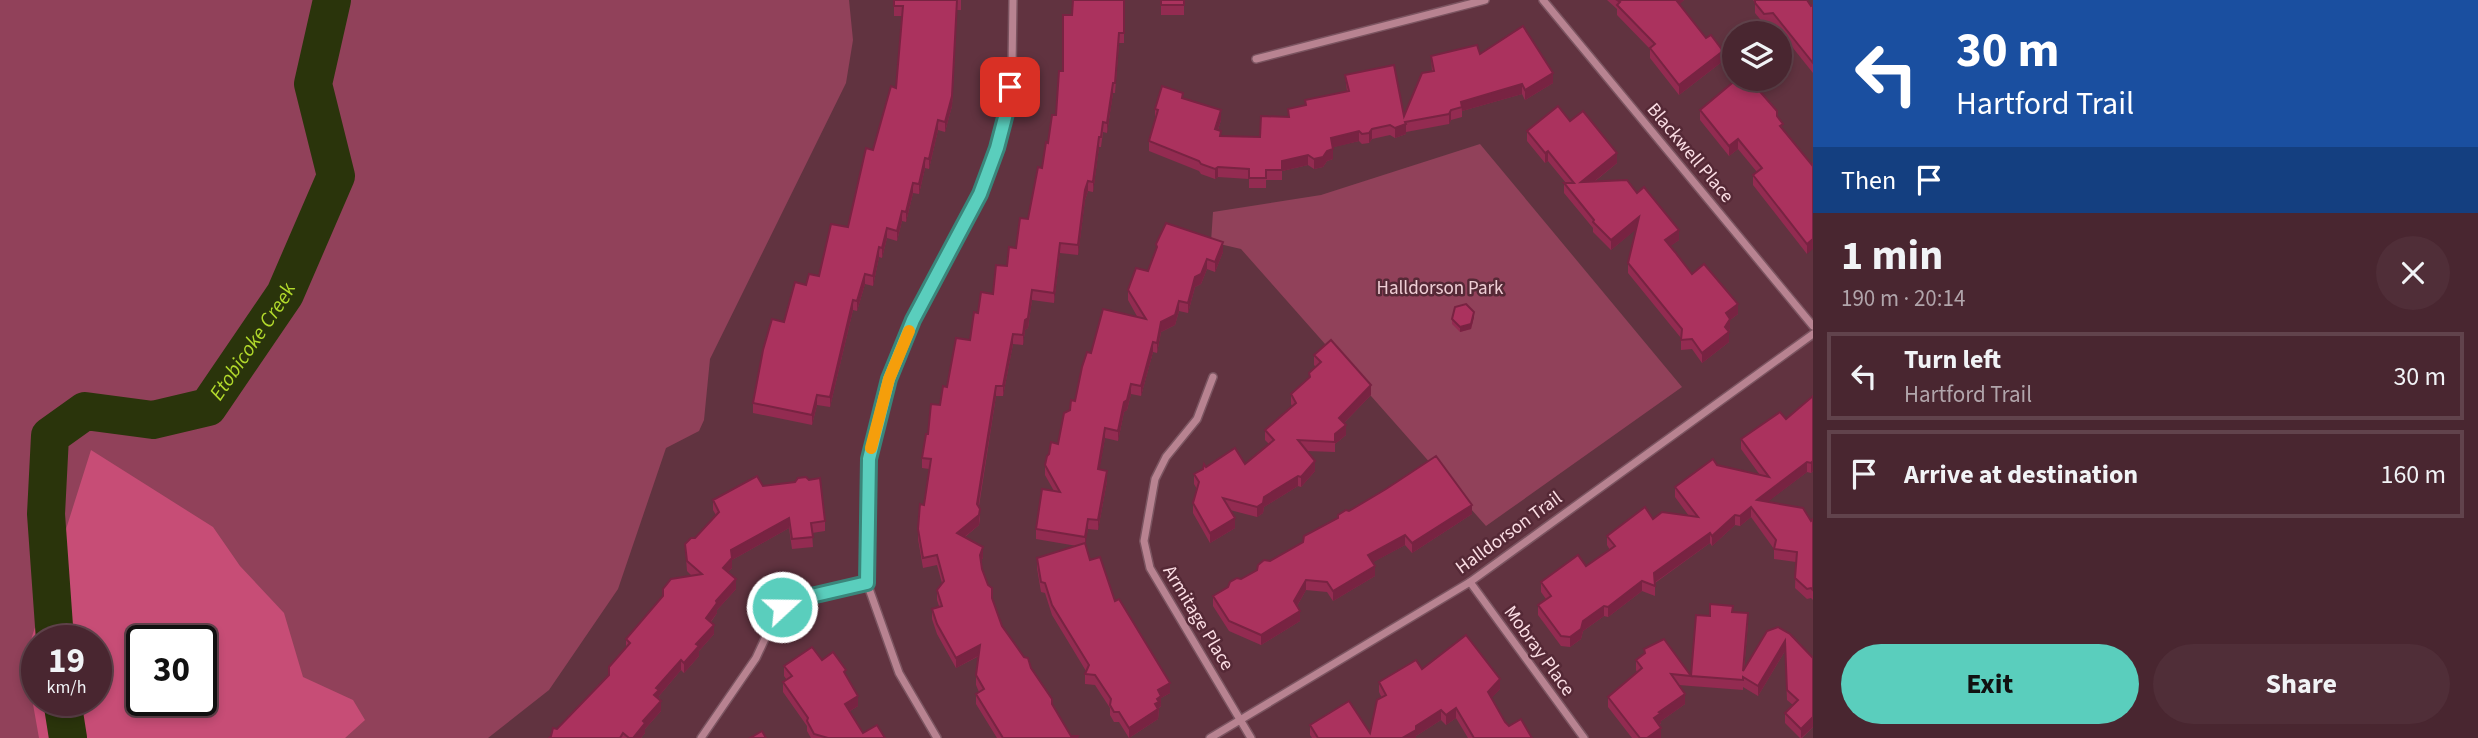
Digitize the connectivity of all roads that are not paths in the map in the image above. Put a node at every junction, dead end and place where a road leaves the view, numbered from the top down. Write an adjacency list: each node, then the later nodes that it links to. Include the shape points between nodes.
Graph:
1 (1013, 0): 9 (street, via 1008,106 997,148 980,194 913,320 878,417 869,459)
2 (1485, 0): 4 (street)
3 (1543, 0): 5 (street, Blackwell Place)
4 (1256, 59)
5 (1813, 326)
6 (1813, 334): 8 (street, Halldorson Trail)
7 (1213, 377): 10 (street, Armitage Place, via 1197,419 1166,457 1155,479 1144,541 1150,568)
8 (1470, 582): 10 (street, Halldorson Trail); 15 (street, Mobray Place)
9 (867, 583): 11 (street, via 782,607 756,658); 12 (street, via 899,673)
10 (1240, 720): 13 (street, Halldorson Trail); 14 (street, Armitage Place)
11 (701, 738)
12 (937, 738)
13 (1210, 738)
14 (1251, 738)
15 (1584, 738)

